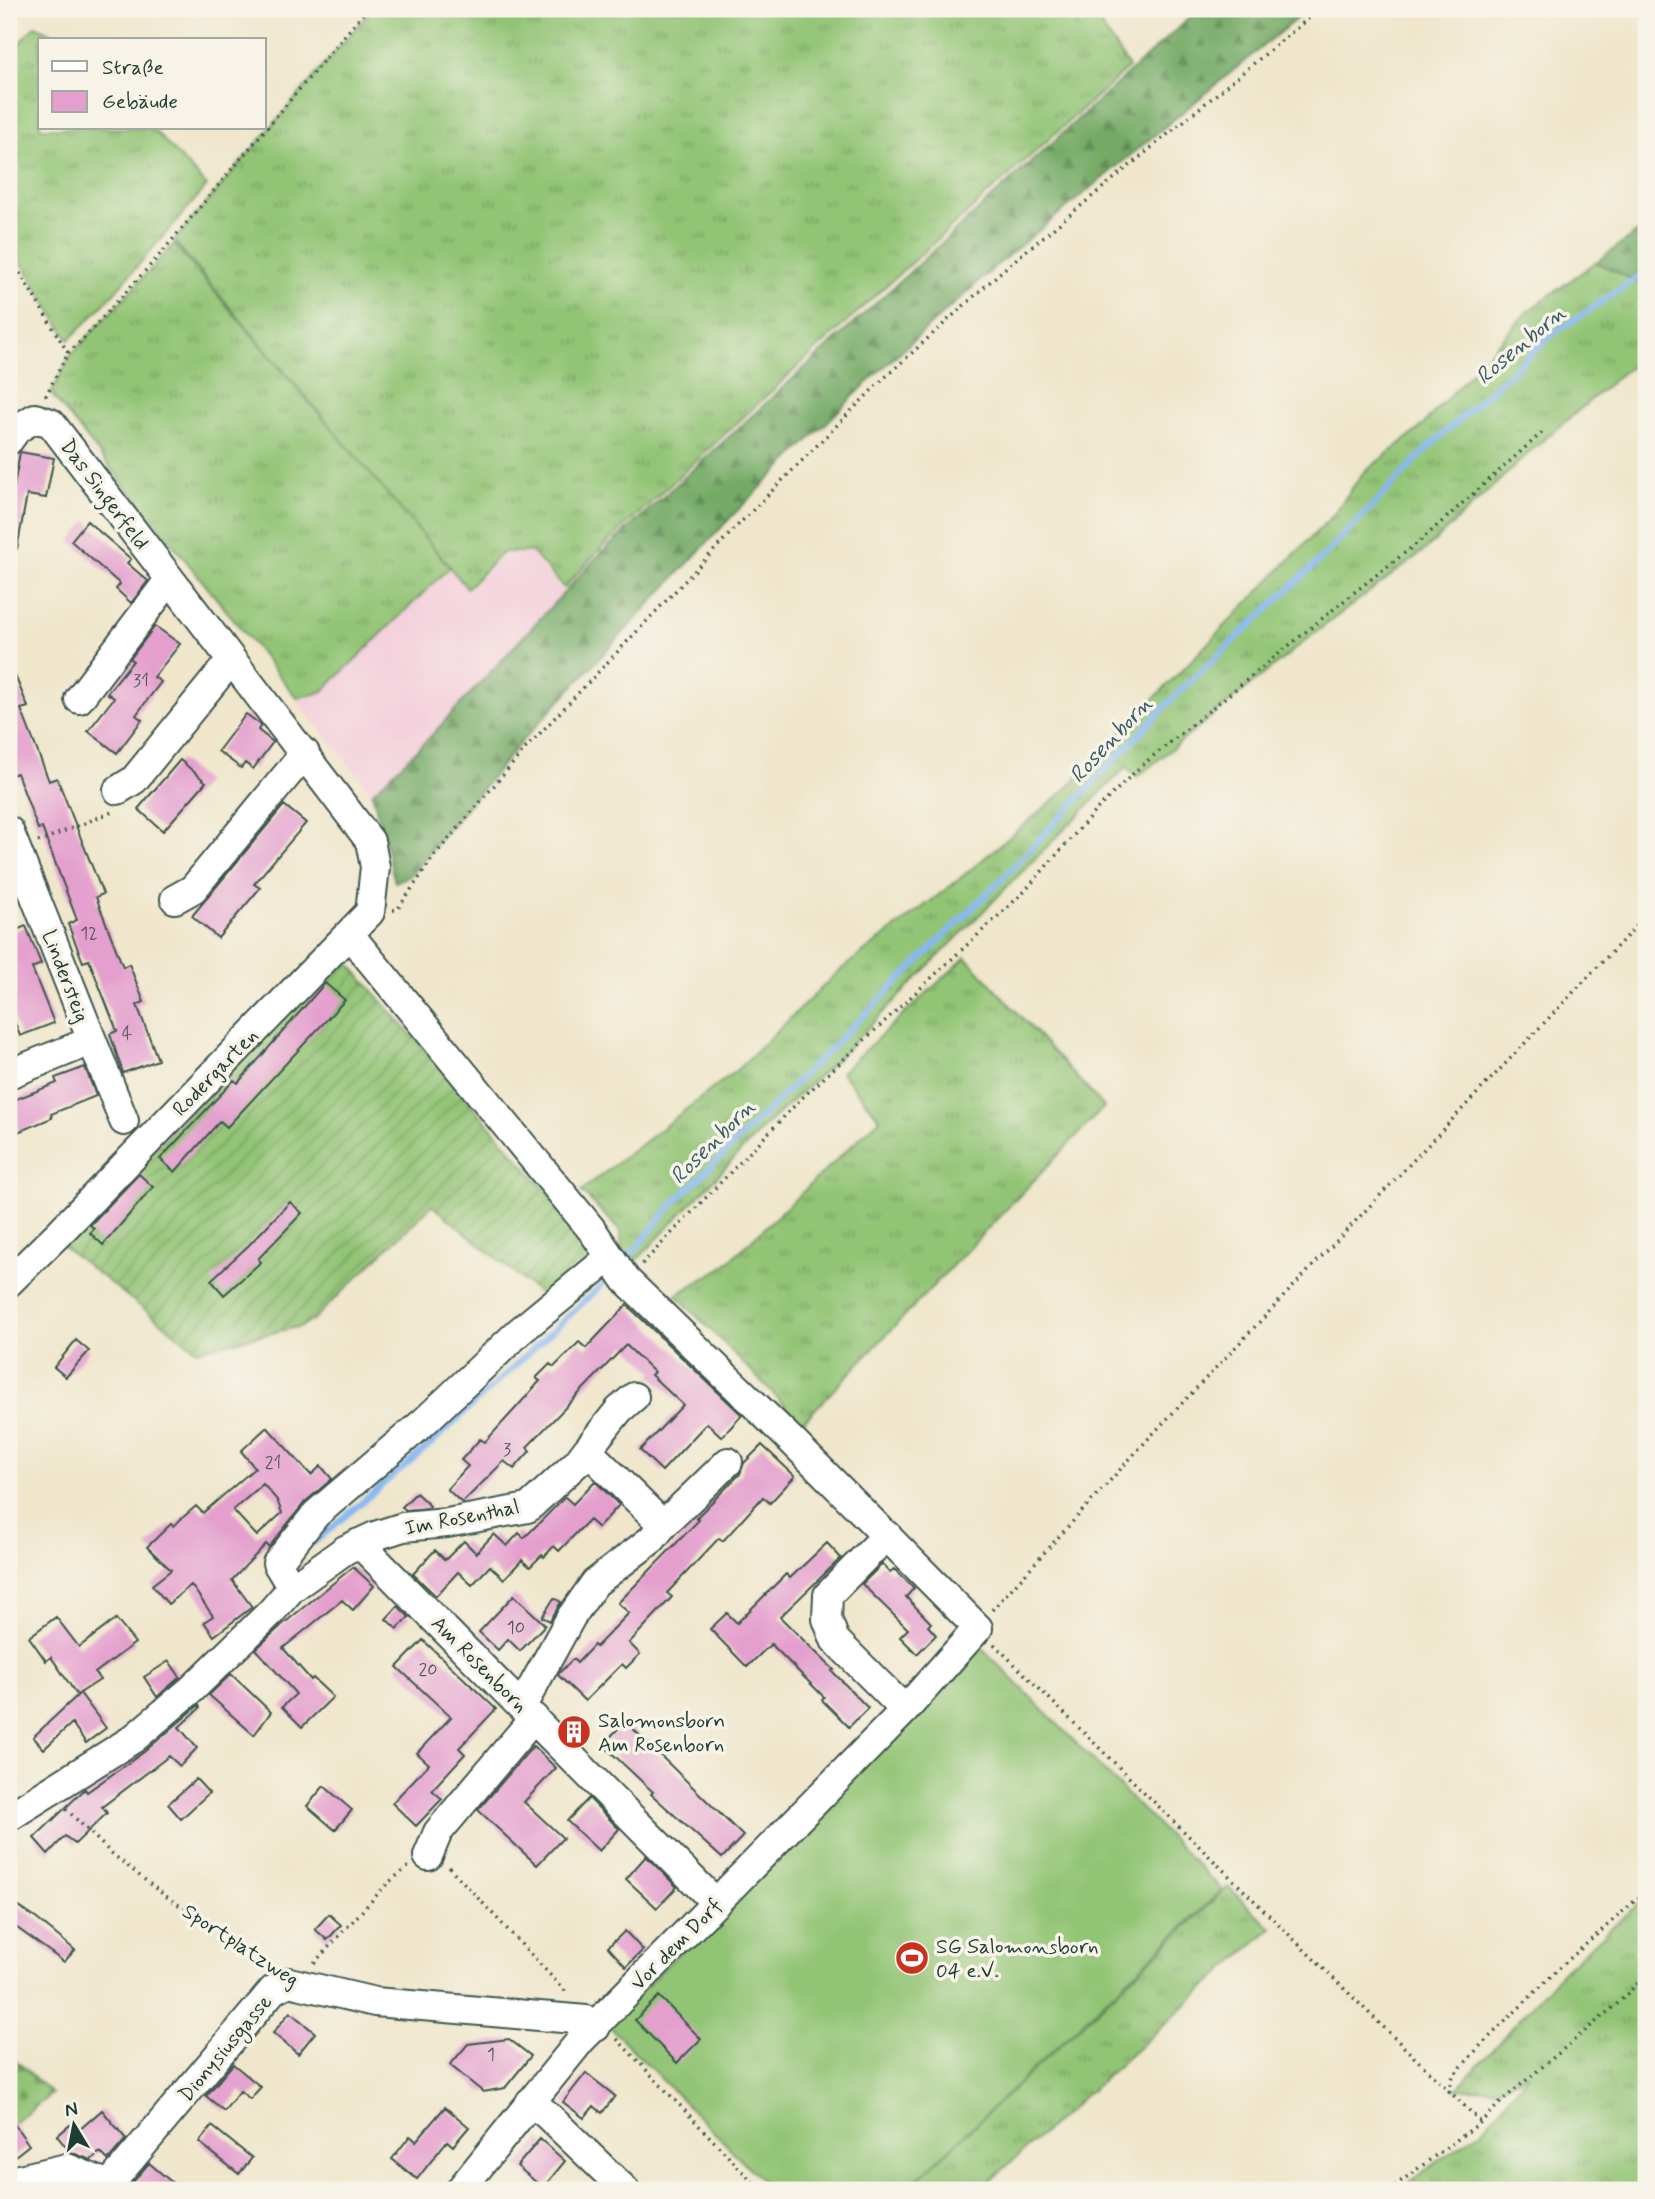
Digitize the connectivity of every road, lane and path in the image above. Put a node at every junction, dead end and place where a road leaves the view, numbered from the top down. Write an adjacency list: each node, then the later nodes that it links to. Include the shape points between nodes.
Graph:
1 (367, 9): 3 (path)
2 (1320, 9): 17 (path, via 1004,268 880,382 526,748 435,855 397,910)
3 (266, 129)
4 (265, 130): 6 (path, via 157,258)
5 (9, 255): 6 (path)
6 (68, 353): 7 (path)
7 (34, 418): 9 (street); 10 (street, Das Singerfeld, via 51,423)
8 (1545, 430): 23 (path, via 1420,541 1141,766 1023,893 802,1098 654,1253)
9 (9, 440)
10 (170, 579): 11 (street, Das Singerfeld); 12 (street)
11 (231, 660): 13 (street, Das Singerfeld); 14 (street, via 134,780)
12 (79, 699)
13 (305, 753): 16 (street, via 193,889); 17 (street, Das Singerfeld, via 370,841 375,867)
14 (118, 790): 15 (path, via 111,814)
15 (11, 845): 20 (street, Lindersteig)
16 (175, 899)
17 (370, 912): 19 (street, Rodergarten)
18 (1646, 916): 32 (path, via 1148,1439)
19 (349, 934): 23 (street, via 592,1230); 24 (street, Rodergarten)
20 (91, 1041): 21 (street); 22 (street, Lindersteig)
21 (9, 1074)
22 (124, 1121)
23 (617, 1269): 29 (street); 31 (street, via 520,1331 424,1422 316,1514 277,1563)
24 (9, 1282)
25 (634, 1397): 26 (street, Im Rosenthal)
26 (587, 1450): 28 (street); 30 (street, Im Rosenthal, via 528,1508 403,1527)
27 (728, 1462): 28 (street)
28 (663, 1525): 34 (street, via 652,1539 595,1583 571,1617)
29 (887, 1535): 32 (street); 33 (street, via 828,1595 827,1619 835,1640)
30 (359, 1543): 31 (street); 34 (street, Am Rosenborn)
31 (292, 1588): 35 (street, via 143,1731)
32 (978, 1628): 33 (street, Vor dem Dorf); 43 (path)
33 (905, 1710): 39 (street, Vor dem Dorf)
34 (528, 1712): 37 (street, via 438,1832); 39 (street, Am Rosenborn)
35 (53, 1790): 36 (street); 41 (path, Sportplatzweg, via 59,1802 110,1852)
36 (9, 1817)
37 (428, 1856): 41 (path, Dionysiusgasse, via 388,1883 302,1977); 42 (path, via 443,1860)
38 (1646, 1891): 43 (path, via 1481,2045 1453,2076)
39 (716, 1903): 42 (street, Vor dem Dorf)
40 (1646, 1975): 45 (path)
41 (289, 1982): 42 (street, Sportplatzweg, via 375,2002); 46 (street, Dionysiusgasse, via 273,1990 109,2185 67,2168 15,2180)
42 (591, 2024): 44 (street, Vor dem Dorf); 49 (path, via 621,2041)
43 (1449, 2092): 45 (path)
44 (530, 2102): 47 (street, Vor dem Dorf); 48 (street)
45 (1481, 2122): 50 (path)
46 (9, 2190)
47 (460, 2190)
48 (625, 2190)
49 (760, 2190)
50 (1389, 2190)

